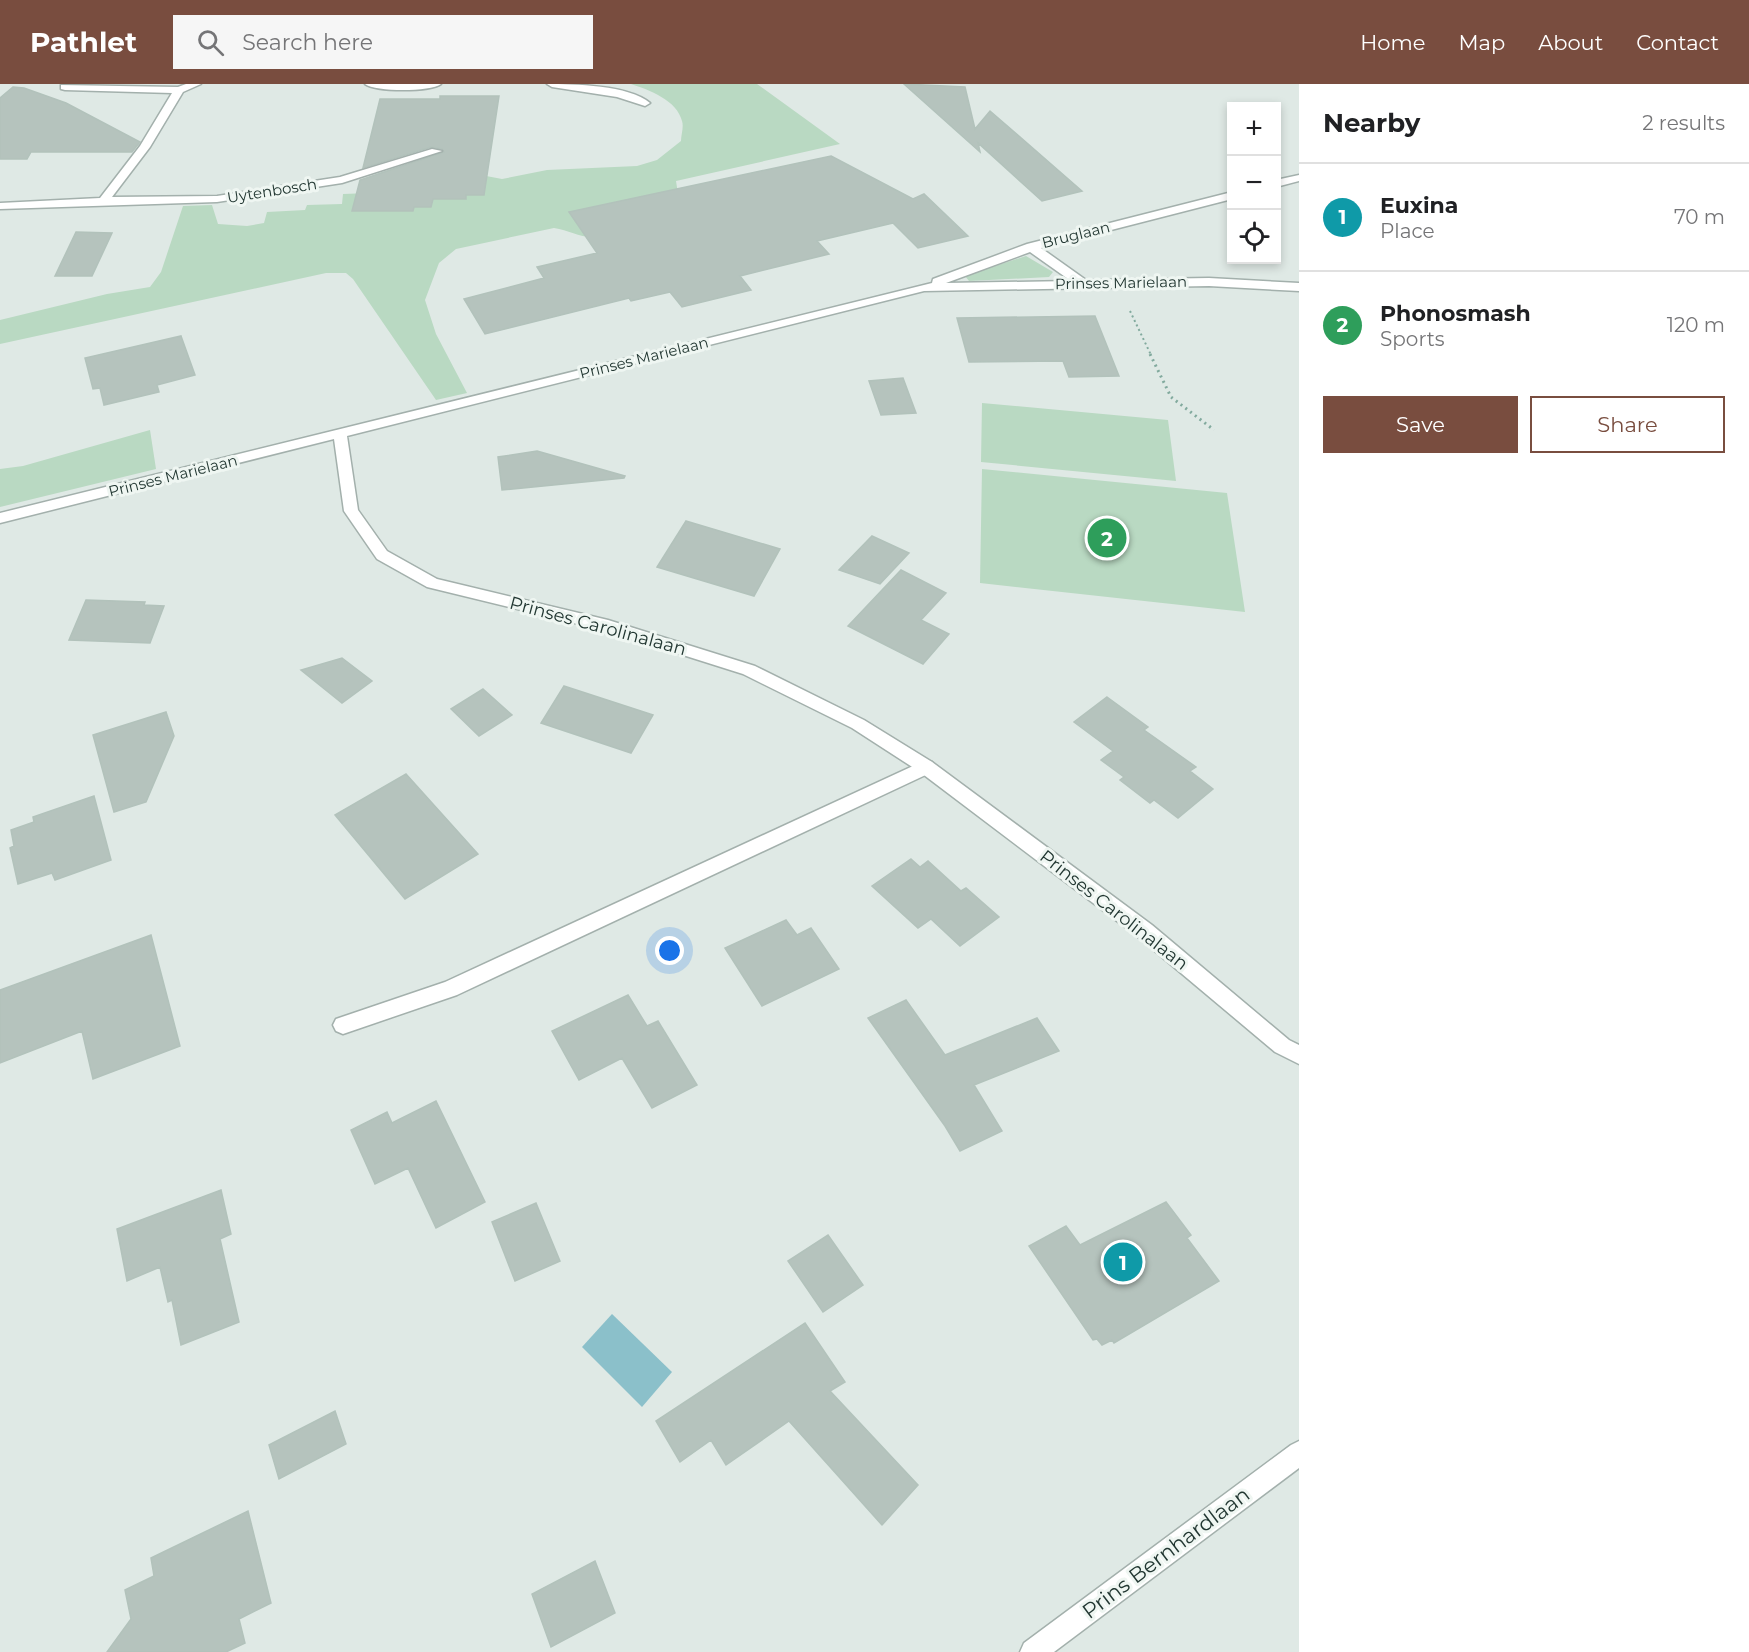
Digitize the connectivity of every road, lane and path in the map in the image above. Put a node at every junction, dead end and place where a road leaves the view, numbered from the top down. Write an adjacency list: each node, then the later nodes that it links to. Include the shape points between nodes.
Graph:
1 (196, 84): 6 (street)
2 (370, 84): 3 (street)
3 (436, 84)
4 (552, 84): 7 (street, via 619,94)
5 (64, 87): 6 (street)
6 (179, 90): 12 (street, via 145,147)
7 (645, 103)
8 (436, 151): 12 (street, Uytenbosch, via 342,180 217,199)
9 (1299, 178): 10 (street)
10 (1281, 183)
11 (1227, 196): 14 (street, Bruglaan)
12 (103, 201): 13 (street, Uytenbosch)
13 (0, 206)
14 (1031, 247): 16 (street); 17 (street, Bruglaan)
15 (1117, 282): 16 (street, Prinses Marielaan); 18 (street, Prinses Marielaan); 19 (path, via 1171,397)
16 (1082, 283): 17 (street, Prinses Marielaan)
17 (924, 287): 20 (street, Prinses Marielaan)
18 (1299, 287)
19 (1214, 430)
20 (340, 435): 21 (street, Prinses Marielaan); 22 (street, Prinses Carolinalaan, via 351,511 382,555 432,583 608,626 749,670 858,724)
21 (0, 518)
22 (926, 766): 23 (street, via 450,989); 24 (street, Prinses Carolinalaan, via 1145,931 1282,1046)
23 (343, 1025)
24 (1299, 1055)
25 (1299, 1454): 26 (street, Prins Bernhardlaan)
26 (1033, 1652)

